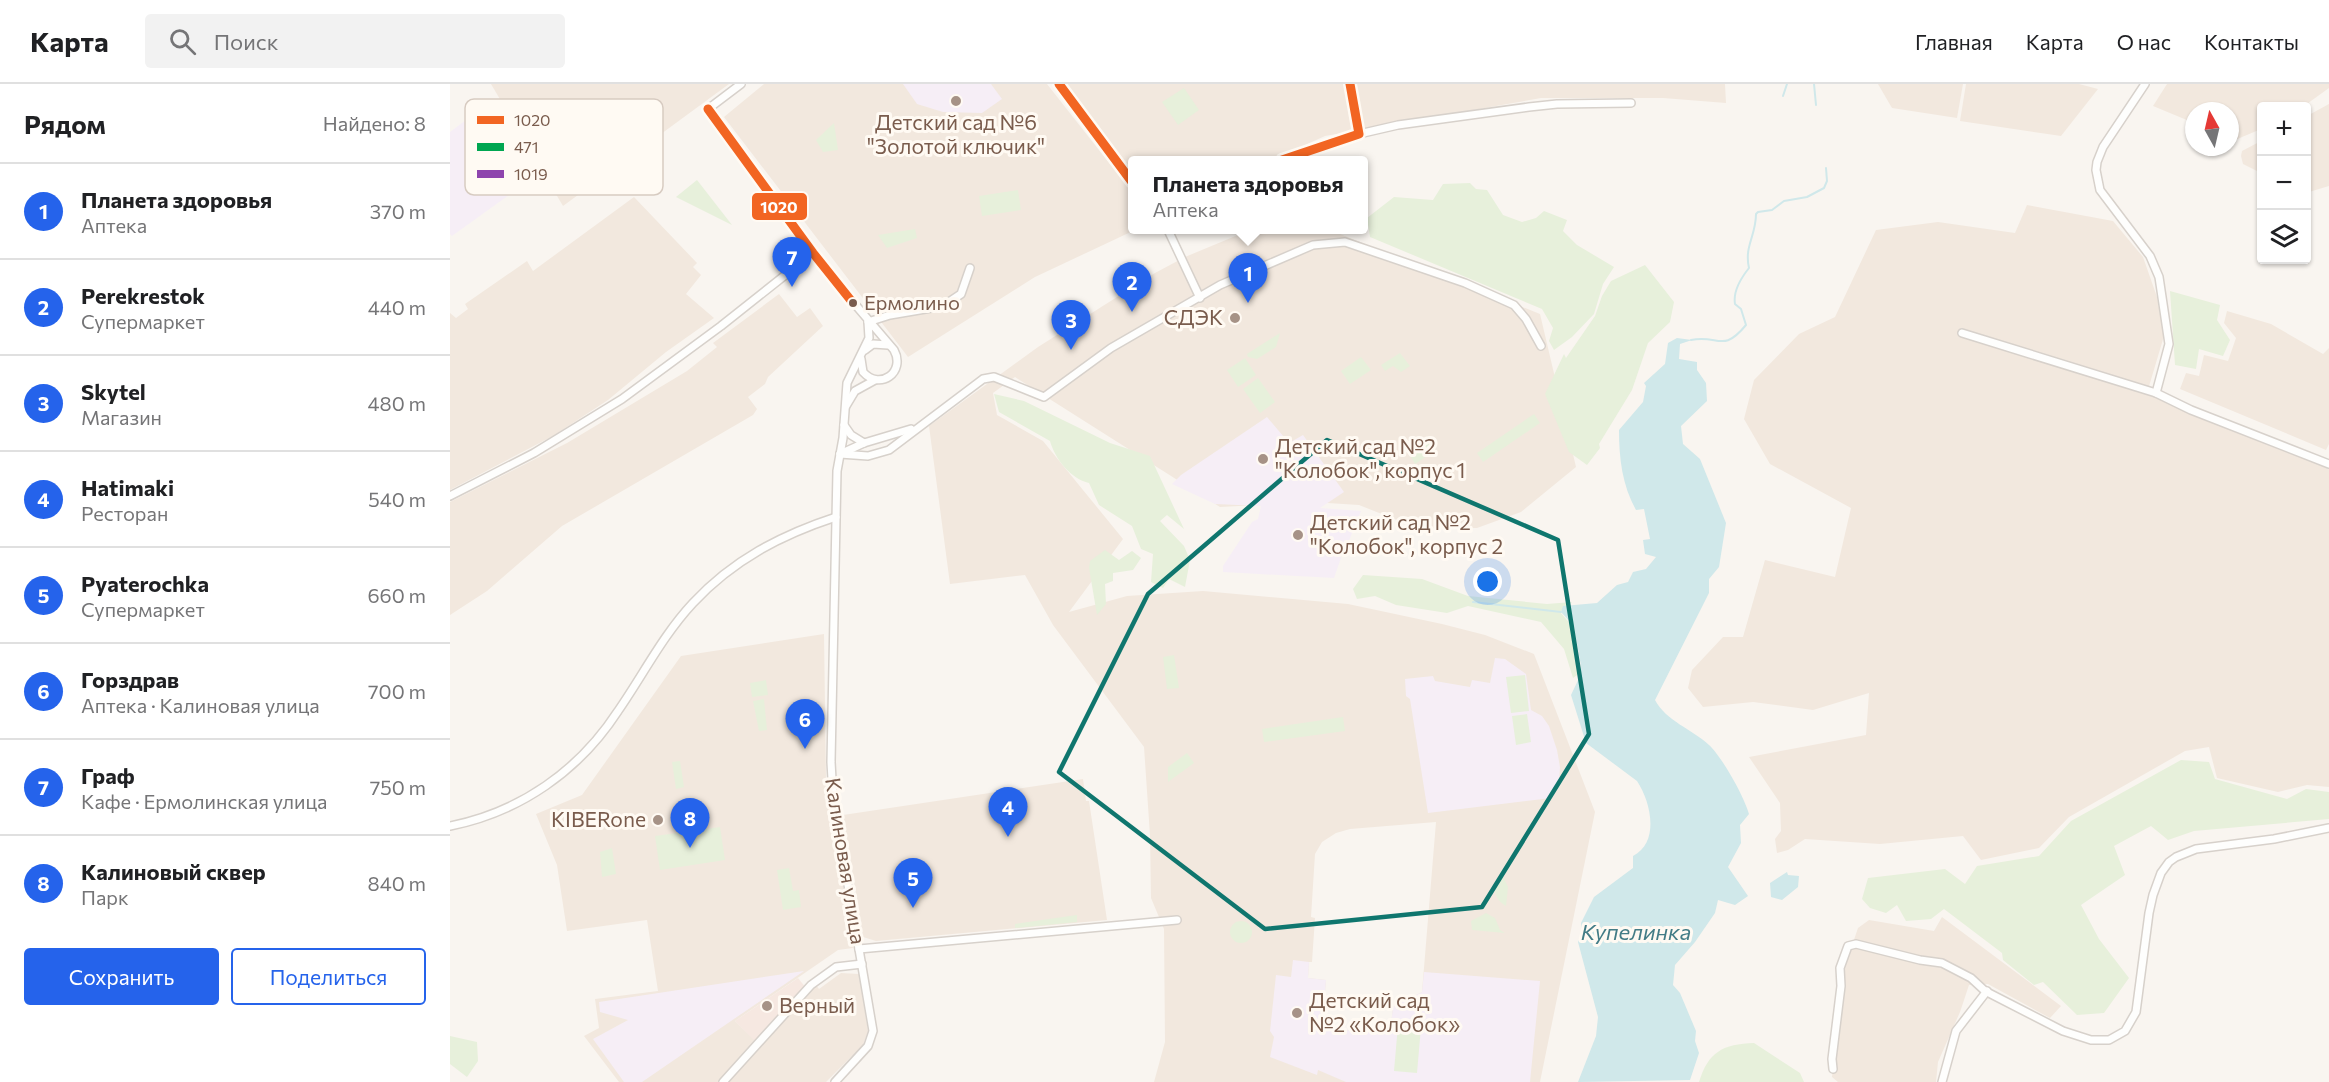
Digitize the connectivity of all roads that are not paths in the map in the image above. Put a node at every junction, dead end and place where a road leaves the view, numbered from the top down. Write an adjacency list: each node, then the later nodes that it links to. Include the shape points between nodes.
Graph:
1 (741, 84): 10 (street, via 708,109)
2 (1059, 84): 8 (street)
3 (1350, 84): 6 (street)
4 (2145, 84): 19 (street, via 2103,147 2096,170 2100,190 2150,256 2159,277 2169,344)
5 (1630, 103): 6 (street, via 1529,107)
6 (1359, 134): 7 (street)
7 (1294, 156)
8 (1128, 177)
9 (1170, 234): 12 (street)
10 (813, 253): 13 (street); 26 (street, via 622,399 544,447)
11 (970, 268): 13 (street, via 961,294 942,306)
12 (1200, 297): 15 (street, via 1313,245 1345,242 1443,275 1514,305); 22 (street, via 1111,348 1044,397 994,377 982,379)
13 (868, 322): 16 (street); 17 (street, Калиновая улица, via 869,338)
14 (1962, 333): 19 (street)
15 (1541, 346)
16 (890, 347): 17 (street, via 873,344); 18 (street, via 897,356 895,372 886,379)
17 (862, 354): 18 (street, via 863,372); 20 (street, Калиновая улица, via 847,383)
18 (875, 380): 20 (street, via 855,391)
19 (2156, 393): 25 (street)
20 (845, 411): 21 (street, Калиновая улица)
21 (844, 425): 23 (street); 24 (street, Калиновая улица)
22 (917, 427): 23 (street); 24 (street, via 881,453)
23 (864, 443): 24 (street)
24 (840, 454): 27 (street, Калиновая улица)
25 (2329, 464)
26 (450, 496)
27 (836, 517): 28 (street, via 784,536 711,584 664,639 605,730 568,770 545,788 491,816); 31 (street, Калиновая улица, via 831,770)
28 (450, 826)
29 (2329, 828): 33 (street, via 2196,849 2169,862 2152,895 2136,1012 2117,1037 2099,1041 2081,1038)
30 (1177, 920): 31 (street)
31 (859, 949): 32 (street, Калиновая улица)
32 (862, 964): 35 (street, via 837,967 811,985); 36 (street, Калиновая улица, via 873,1024 871,1039)
33 (1987, 992): 34 (street, via 1971,978 1942,963 1857,944 1848,946 1840,968); 37 (street, via 1956,1031)
34 (1833, 1069)
35 (723, 1082)
36 (835, 1082)
37 (1942, 1082)

